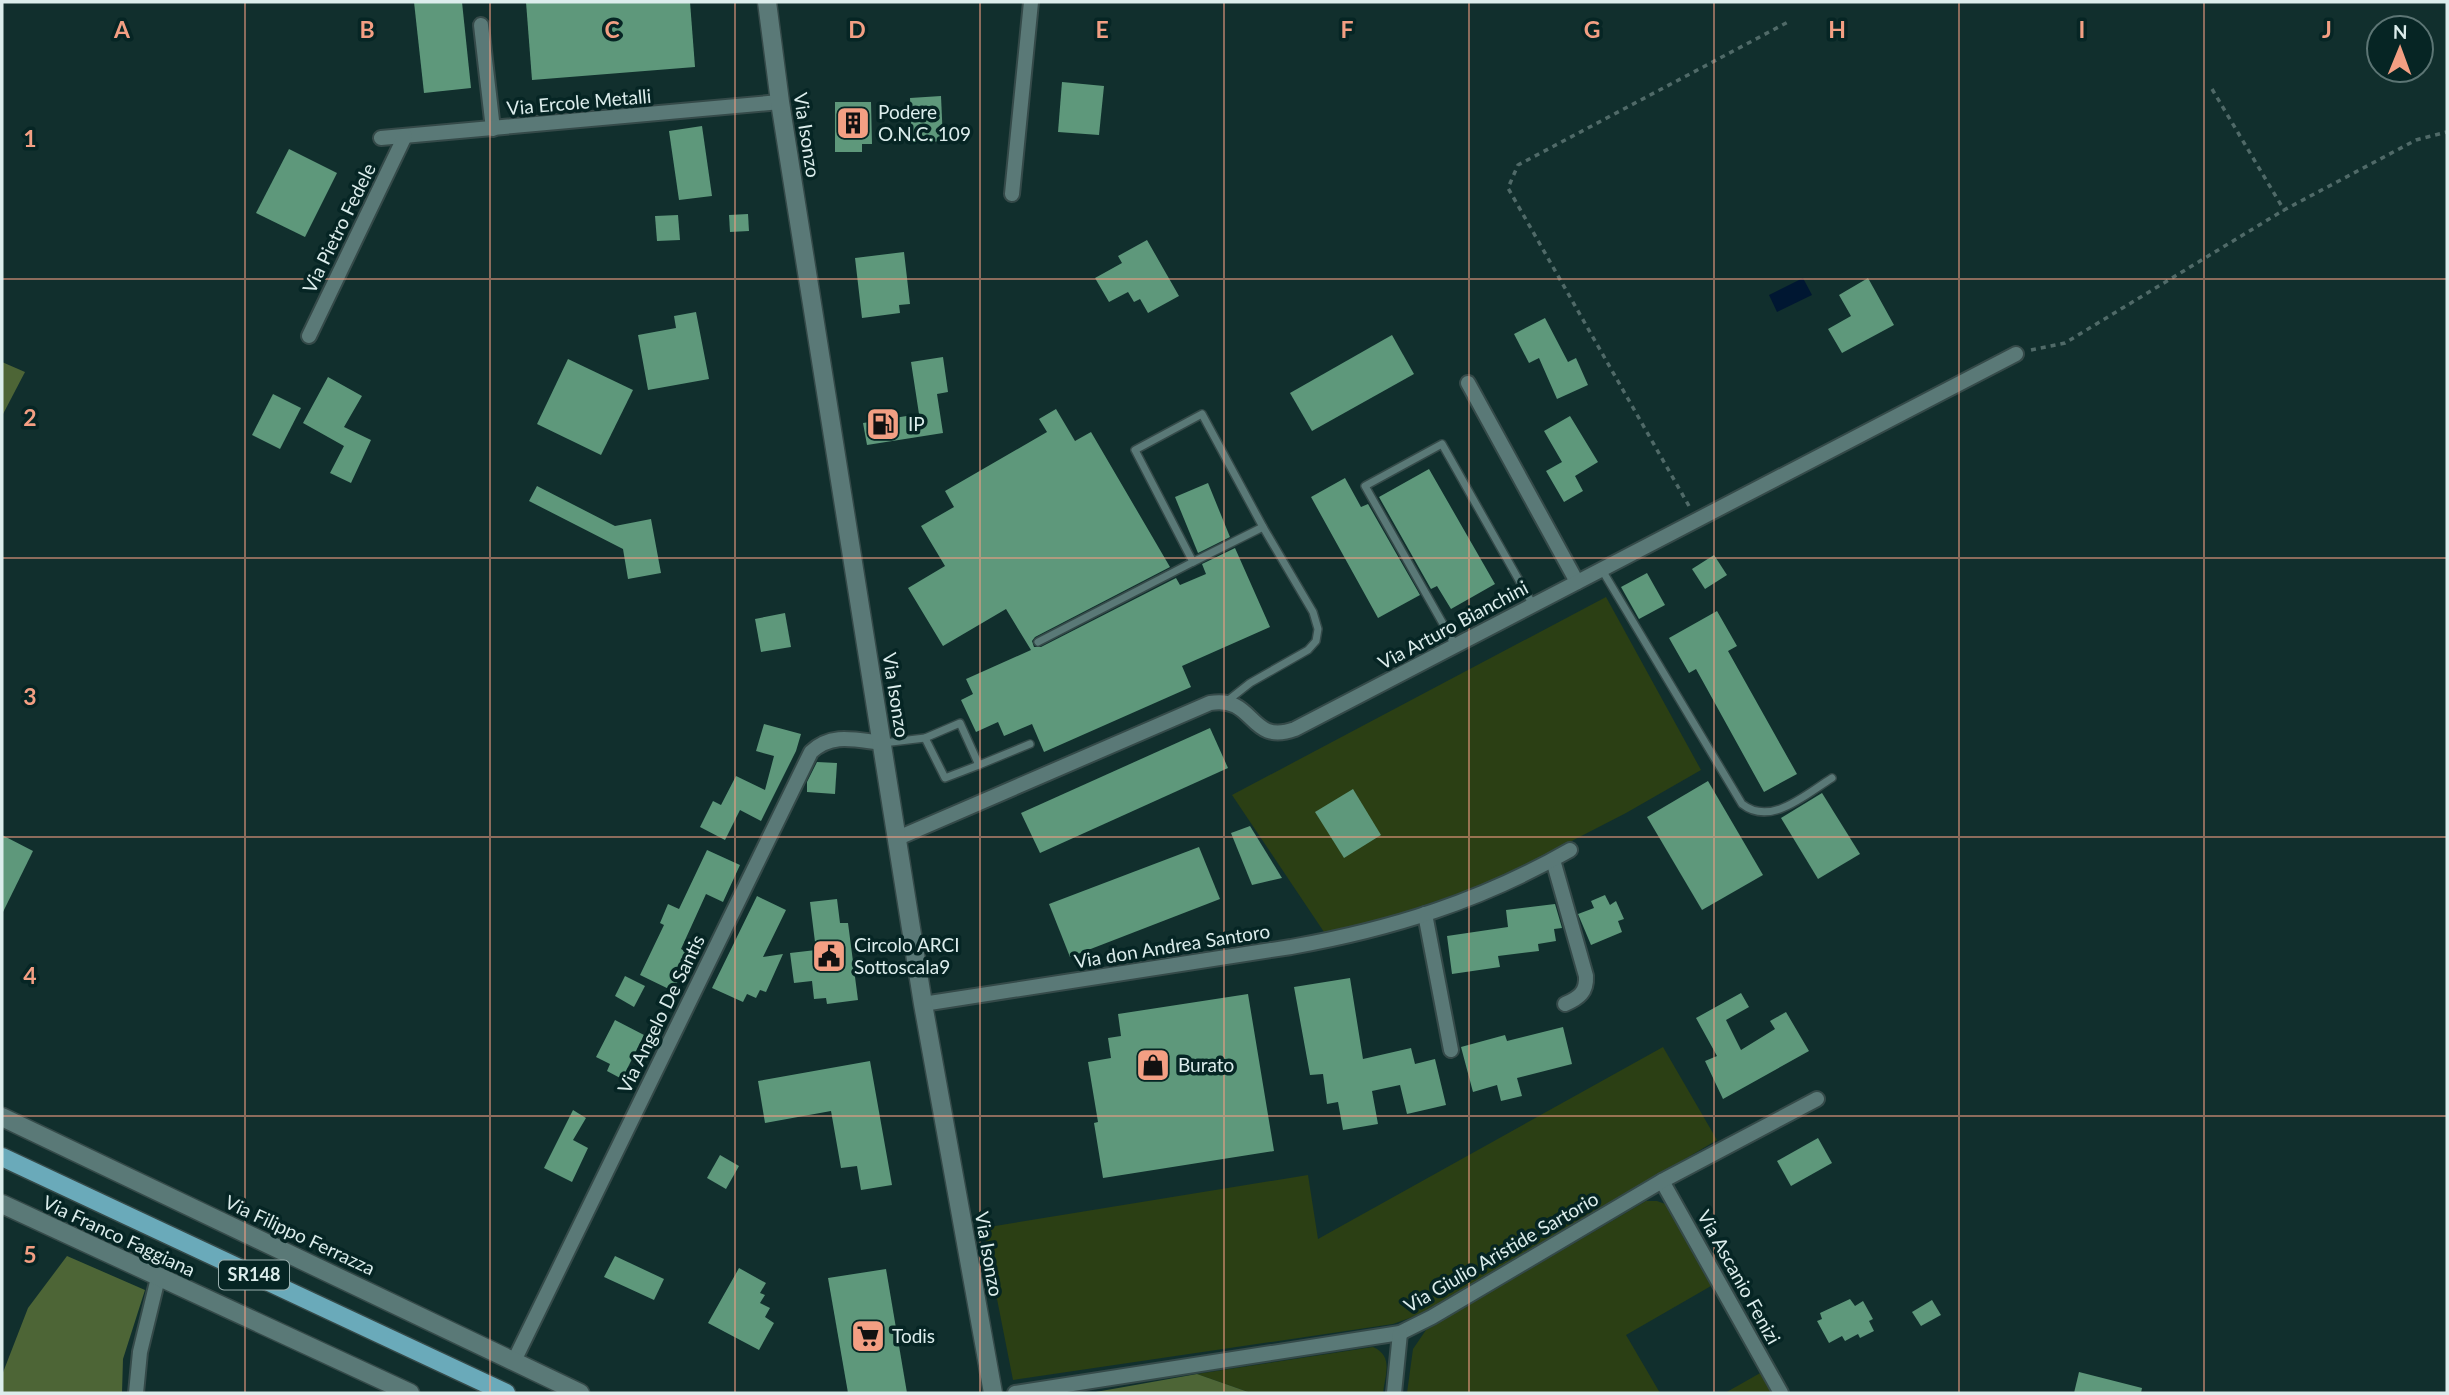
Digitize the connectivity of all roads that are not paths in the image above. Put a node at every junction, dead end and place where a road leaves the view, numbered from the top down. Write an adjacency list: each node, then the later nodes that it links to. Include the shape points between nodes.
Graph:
1 (767, 2): 4 (main road, Via Isonzo)
2 (1031, 2): 8 (street)
3 (481, 24): 5 (street)
4 (780, 102): 5 (street, Via Ercole Metalli); 21 (main road, Via Isonzo)
5 (493, 129): 6 (street, Via Ercole Metalli)
6 (405, 136): 7 (street, Via Ercole Metalli); 9 (street, Via Pietro Fedele)
7 (381, 138)
8 (1012, 194)
9 (309, 336)
10 (2016, 354): 14 (street, Via Arturo Bianchini)
11 (1468, 383): 15 (street)
12 (1263, 527): 13 (lane); 13 (lane, via 1202,414 1135,450); 19 (lane, via 1313,612 1318,635 1308,650)
13 (1193, 562): 17 (lane)
14 (1601, 570): 15 (street, Via Arturo Bianchini); 24 (lane, via 1742,804 1755,812 1773,812)
15 (1577, 582): 16 (street, Via Arturo Bianchini)
16 (1533, 606): 18 (street, Via Arturo Bianchini); 18 (lane, via 1441,444 1365,486)
17 (1038, 642)
18 (1455, 646): 19 (street, Via Arturo Bianchini, via 1289,732 1269,733 1240,706)
19 (1225, 702): 25 (street, via 1199,707)
20 (925, 738): 21 (lane); 23 (lane, via 945,778); 23 (lane, via 960,723)
21 (882, 743): 25 (main road, Via Isonzo); 39 (street, Via Angelo De Santis, via 835,738 811,752)
22 (1030, 744): 23 (lane)
23 (979, 765)
24 (1832, 778)
25 (898, 838): 29 (main road, Via Isonzo)
26 (1570, 850): 27 (street, Via don Andrea Santoro)
27 (1553, 860): 28 (street, Via don Andrea Santoro, via 1483,895); 30 (street, via 1586,976 1580,996)
28 (1425, 914): 29 (street, Via don Andrea Santoro, via 1304,945); 31 (street)
29 (923, 1004): 44 (main road, Via Isonzo)
30 (1565, 1004)
31 (1451, 1050)
32 (1817, 1098): 35 (street, Via Giulio Aristide Sartorio)
33 (2, 1117): 39 (main road, Via Filippo Ferrazza)
34 (2, 1157): 42 (main road, SR148)
35 (1662, 1181): 38 (street, Via Giulio Aristide Sartorio); 47 (street, Via Ascanio Fenizi)
36 (2, 1204): 37 (main road, Via Franco Faggiana)
37 (158, 1278): 40 (street, via 140,1352); 41 (main road, Via Franco Faggiana)
38 (1400, 1333): 45 (street, Via Giulio Aristide Sartorio); 46 (street)
39 (513, 1361): 43 (main road, Via Filippo Ferrazza)
40 (136, 1393)
41 (410, 1393)
42 (506, 1393)
43 (580, 1393)
44 (993, 1393)
45 (1015, 1393)
46 (1394, 1393)
47 (1781, 1393)

